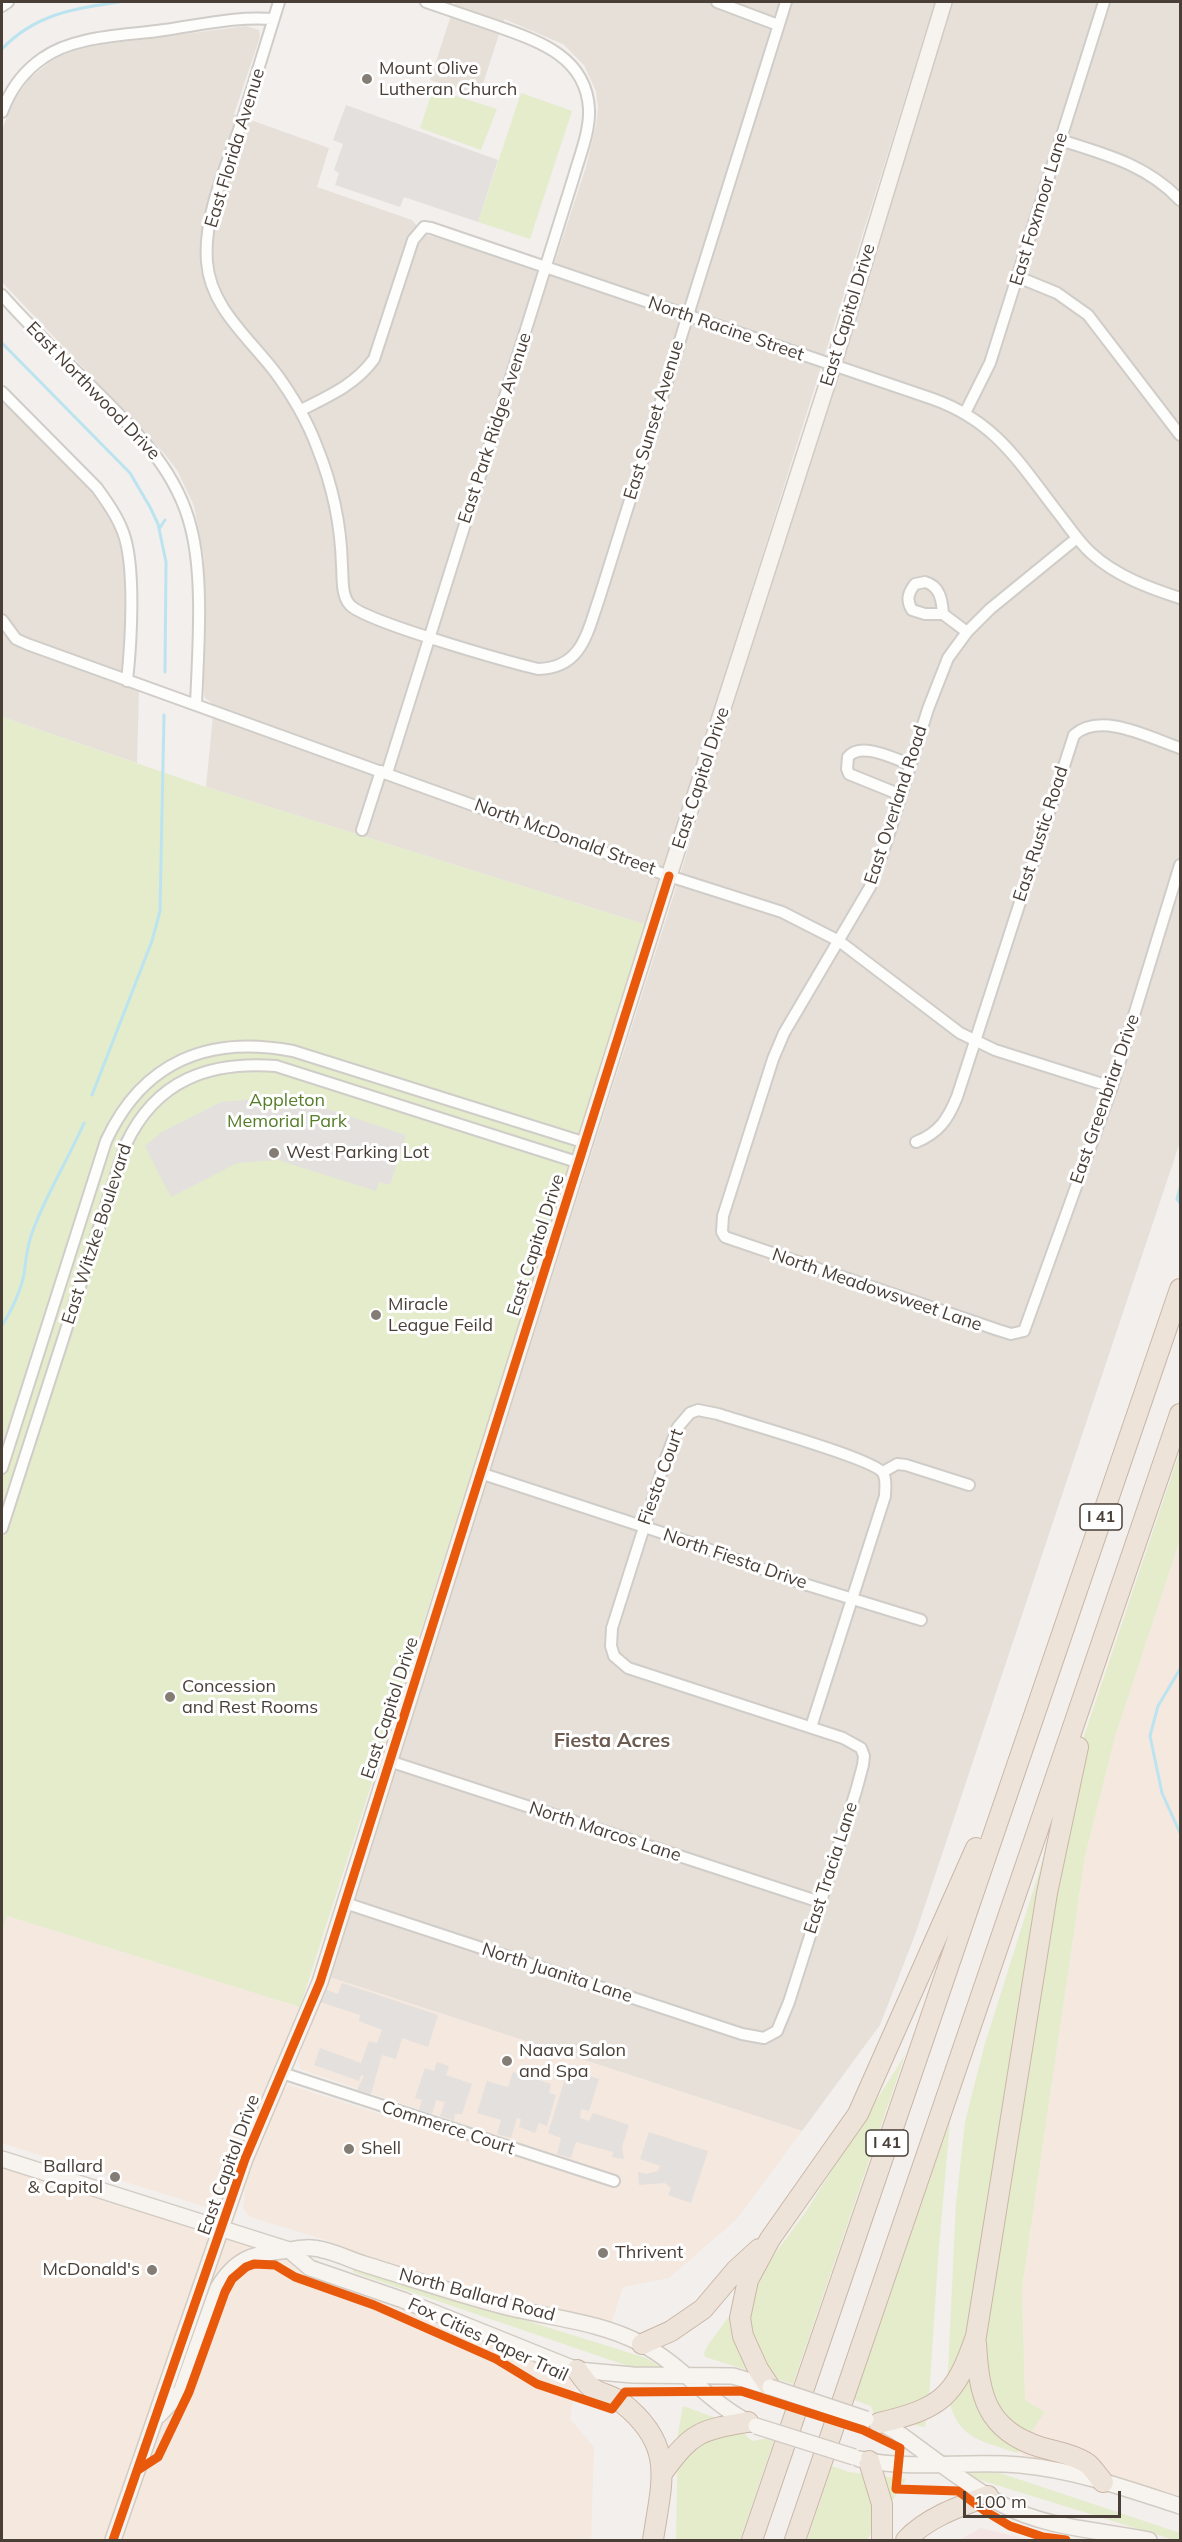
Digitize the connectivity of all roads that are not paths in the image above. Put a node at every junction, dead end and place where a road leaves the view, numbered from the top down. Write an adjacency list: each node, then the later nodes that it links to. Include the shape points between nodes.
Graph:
1 (8, 2): 8 (street)
2 (279, 2): 9 (street, East Florida Avenue)
3 (426, 2): 14 (street, East Park Ridge Avenue, via 551,47 572,65 583,82 589,110 587,128)
4 (717, 2): 10 (street)
5 (786, 2): 10 (street, East Sunset Avenue)
6 (944, 2): 18 (street, East Capitol Drive)
7 (1104, 2): 12 (street, East Foxmoor Lane)
8 (2, 6)
9 (273, 19): 11 (street, via 241,19 73,44 44,57 29,69); 20 (street, East Florida Avenue, via 215,202 207,264 224,310 274,370)
10 (778, 25): 17 (street, East Sunset Avenue)
11 (2, 111)
12 (1060, 140): 13 (street, via 1132,164); 15 (street, East Foxmoor Lane)
13 (1180, 198)
14 (545, 267): 17 (street, North Racine Street); 20 (street, North Racine Street, via 424,227 417,233 407,256 374,359 353,383); 28 (street, East Park Ridge Avenue)
15 (1018, 277): 21 (street, East Foxmoor Lane, via 990,363); 22 (street, via 1057,293 1088,315)
16 (2, 295): 30 (street, East Northwood Drive, via 130,425 161,460 178,491 192,530 198,574)
17 (686, 316): 18 (street, North Racine Street); 28 (street, East Sunset Avenue, via 599,599 579,650 559,666 538,669)
18 (833, 366): 21 (street, North Racine Street); 37 (street, East Capitol Drive)
19 (2, 392): 29 (street, via 97,488 124,534 130,578)
20 (301, 410): 28 (street, East Florida Avenue, via 317,445 334,504 345,595 350,605 365,615)
21 (965, 412): 23 (street, North Racine Street, via 1002,442)
22 (1180, 435)
23 (1077, 538): 24 (street, North Racine Street, via 1090,553 1124,576); 27 (street, East Overland Road)
24 (1180, 597)
25 (943, 614): 27 (street)
26 (2, 620): 29 (street, North McDonald Street, via 16,639)
27 (967, 632): 32 (street, East Overland Road, via 942,670)
28 (430, 636): 33 (street, East Park Ridge Avenue)
29 (127, 681): 30 (street, North McDonald Street)
30 (196, 705): 33 (street, North McDonald Street)
31 (1180, 748): 39 (street, East Rustic Road, via 1102,724 1091,725 1074,735)
32 (910, 764): 34 (street, East Overland Road); 34 (street, via 866,750 852,752 847,762 849,774)
33 (384, 772): 35 (street, East Park Ridge Avenue); 37 (street, North McDonald Street)
34 (901, 795): 38 (street, East Overland Road, via 875,875)
35 (362, 830)
36 (1180, 865): 40 (street, East Greenbriar Drive)
37 (669, 876): 38 (street, North McDonald Street, via 782,912); 42 (street, East Capitol Drive)
38 (839, 941): 39 (street, North McDonald Street, via 938,1018); 44 (street, East Overland Road, via 784,1033 773,1059 723,1216 722,1232)
39 (975, 1041): 40 (street, North McDonald Street); 41 (street, via 951,1113 935,1132)
40 (1112, 1087): 46 (street, East Greenbriar Drive)
41 (916, 1142)
42 (586, 1143): 43 (street, East Capitol Drive); 48 (street, East Witzke Boulevard, via 263,1045 224,1047 171,1065 133,1097 106,1141)
43 (580, 1163): 50 (street, East Capitol Drive); 53 (street, East Witzke Boulevard, via 276,1066 228,1065 173,1086 140,1119 126,1144)
44 (731, 1240): 46 (street, North Meadowsweet Lane, via 998,1330 1011,1334)
45 (1180, 1289): 58 (highway, I 41)
46 (1024, 1331)
47 (1180, 1414): 56 (highway, I 41)
48 (2, 1468)
49 (883, 1472): 51 (street, via 897,1464 906,1465); 52 (street, Fiesta Court, via 837,1452 698,1410 678,1427); 54 (street, via 885,1496)
50 (480, 1473): 52 (street, North Fiesta Drive); 59 (street, East Capitol Drive)
51 (969, 1485)
52 (643, 1527): 54 (street, North Fiesta Drive); 57 (street, Fiesta Court, via 612,1628 611,1646 620,1663)
53 (2, 1528)
54 (853, 1599): 55 (street, North Fiesta Drive); 57 (street)
55 (921, 1620)
56 (1105, 1634): 69 (highway, via 1102,1670 1073,1764 1047,1893); 86 (highway, I 41)
57 (812, 1727): 60 (street, East Tracia Lane, via 856,1743 864,1756)
58 (1023, 1745): 67 (highway, via 998,1793 858,2114); 85 (highway, I 41)
59 (389, 1761): 60 (street, North Marcos Lane); 61 (street, East Capitol Drive)
60 (820, 1902): 62 (street, East Tracia Lane, via 785,2013)
61 (345, 1903): 62 (street, North Juanita Lane, via 742,2034); 63 (street, East Capitol Drive, via 320,1982)
62 (771, 2036)
63 (282, 2073): 65 (street, Commerce Court); 66 (street, East Capitol Drive, via 249,2148)
64 (2, 2159): 66 (street, North Ballard Road)
65 (614, 2181)
66 (222, 2229): 68 (street, North Ballard Road); 74 (street, East Capitol Drive)
67 (770, 2238): 70 (highway, via 704,2309); 73 (highway, via 748,2280 740,2318 747,2348)
68 (289, 2250): 70 (street, North Ballard Road, via 313,2248 503,2307 590,2324); 71 (street, North Ballard Road, via 310,2268 400,2299); 74 (street, via 252,2256 228,2274 218,2288 181,2392)
69 (976, 2336): 75 (highway, via 960,2376 945,2396 915,2414); 80 (highway, via 979,2386 990,2413 1005,2430 1024,2441 1087,2464)
70 (642, 2344): 72 (street, North Ballard Road)
71 (577, 2370): 72 (street, North Ballard Road); 79 (highway, via 591,2388 619,2400 635,2414 659,2448)
72 (690, 2377): 73 (street, North Ballard Road, via 733,2376); 76 (street, North Ballard Road, via 726,2410)
73 (770, 2388): 75 (street, North Ballard Road, bridge)
74 (157, 2417): 83 (street, East Capitol Drive)
75 (873, 2421): 78 (street, North Ballard Road, via 897,2431)
76 (752, 2424): 77 (street, North Ballard Road, bridge); 79 (highway, via 710,2428 696,2435 680,2448)
77 (861, 2459): 78 (street, North Ballard Road); 87 (highway, via 882,2504)
78 (942, 2466): 80 (street, North Ballard Road, via 1021,2465); 81 (street, North Ballard Road)
79 (663, 2472): 84 (highway)
80 (1103, 2482): 82 (street, North Ballard Road)
81 (988, 2496): 88 (highway, via 934,2519); 89 (street, North Ballard Road, via 1036,2519)
82 (1180, 2506)
83 (113, 2541)
84 (653, 2541)
85 (752, 2541)
86 (795, 2541)
87 (882, 2541)
88 (906, 2541)
89 (1149, 2541)

